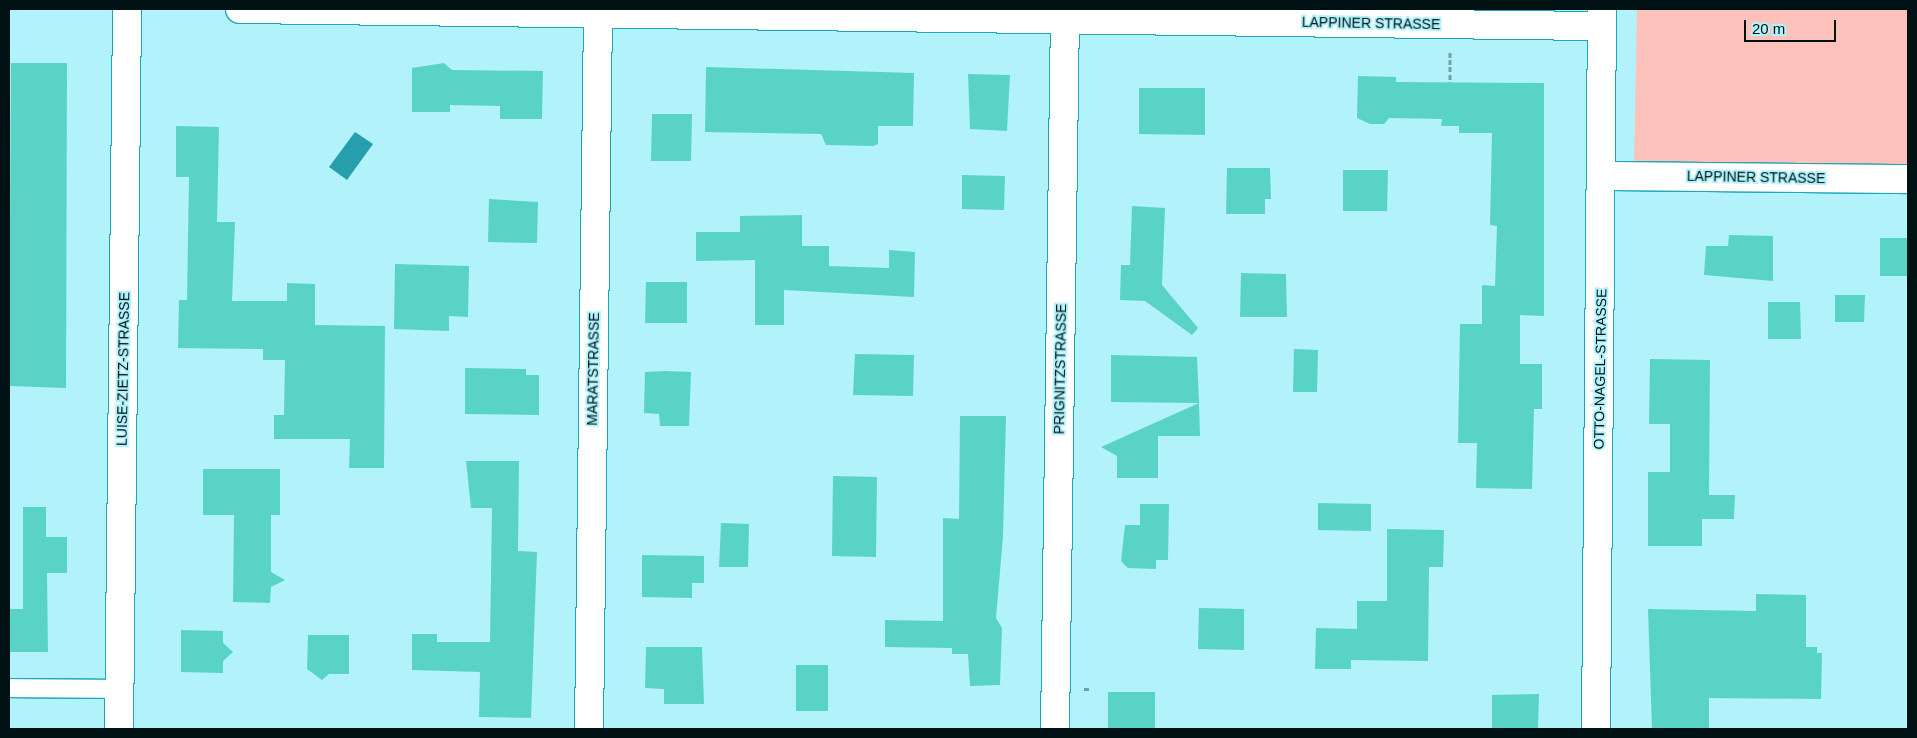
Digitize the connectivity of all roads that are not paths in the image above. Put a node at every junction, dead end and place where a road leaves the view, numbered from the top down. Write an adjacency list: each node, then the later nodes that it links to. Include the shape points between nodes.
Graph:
1 (128, 9): 9 (street, LUISE-ZIETZ-STRASSE)
2 (240, 9): 3 (street, LAPPINER STRASSE)
3 (598, 11): 4 (street, LAPPINER STRASSE); 11 (street, MARATSTRASSE)
4 (1065, 13): 5 (street, LAPPINER STRASSE); 12 (street, PRIGNITZSTRASSE)
5 (1602, 17): 6 (street, OTTO-NAGEL-STRASSE)
6 (1603, 176): 7 (street, LAPPINER STRASSE); 13 (street, OTTO-NAGEL-STRASSE)
7 (1908, 179)
8 (9, 688): 9 (lane)
9 (119, 689): 10 (street, LUISE-ZIETZ-STRASSE)
10 (118, 729)
11 (589, 729)
12 (1055, 729)
13 (1596, 729)

